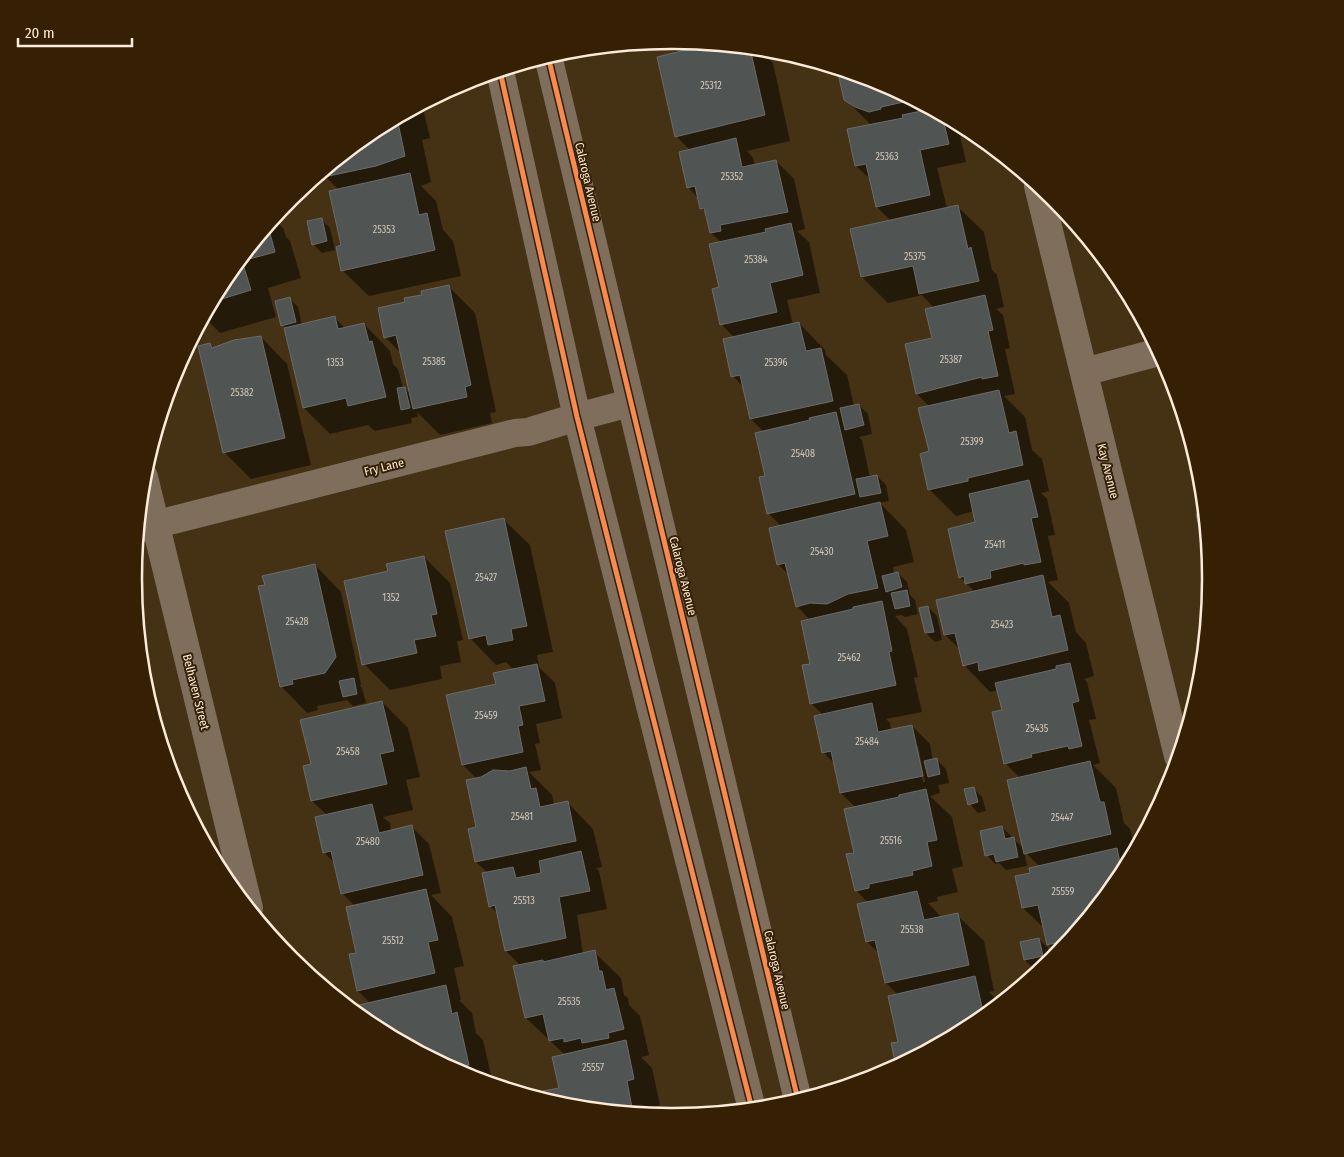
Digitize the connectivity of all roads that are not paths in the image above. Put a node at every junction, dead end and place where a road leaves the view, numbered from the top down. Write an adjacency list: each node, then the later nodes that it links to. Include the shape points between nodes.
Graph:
1 (550, 64): 6 (street, Calaroga Avenue)
2 (501, 77): 7 (street)
3 (1041, 199): 5 (street, Kay Avenue)
4 (1151, 354): 5 (street)
5 (1084, 372): 9 (street, Kay Avenue)
6 (630, 403): 7 (street, Fry Lane); 11 (street, Calaroga Avenue)
7 (577, 417): 8 (street, Fry Lane); 12 (street)
8 (146, 527): 10 (street, Belhaven Street)
9 (1175, 745)
10 (244, 890)
11 (796, 1093)
12 (750, 1102)

